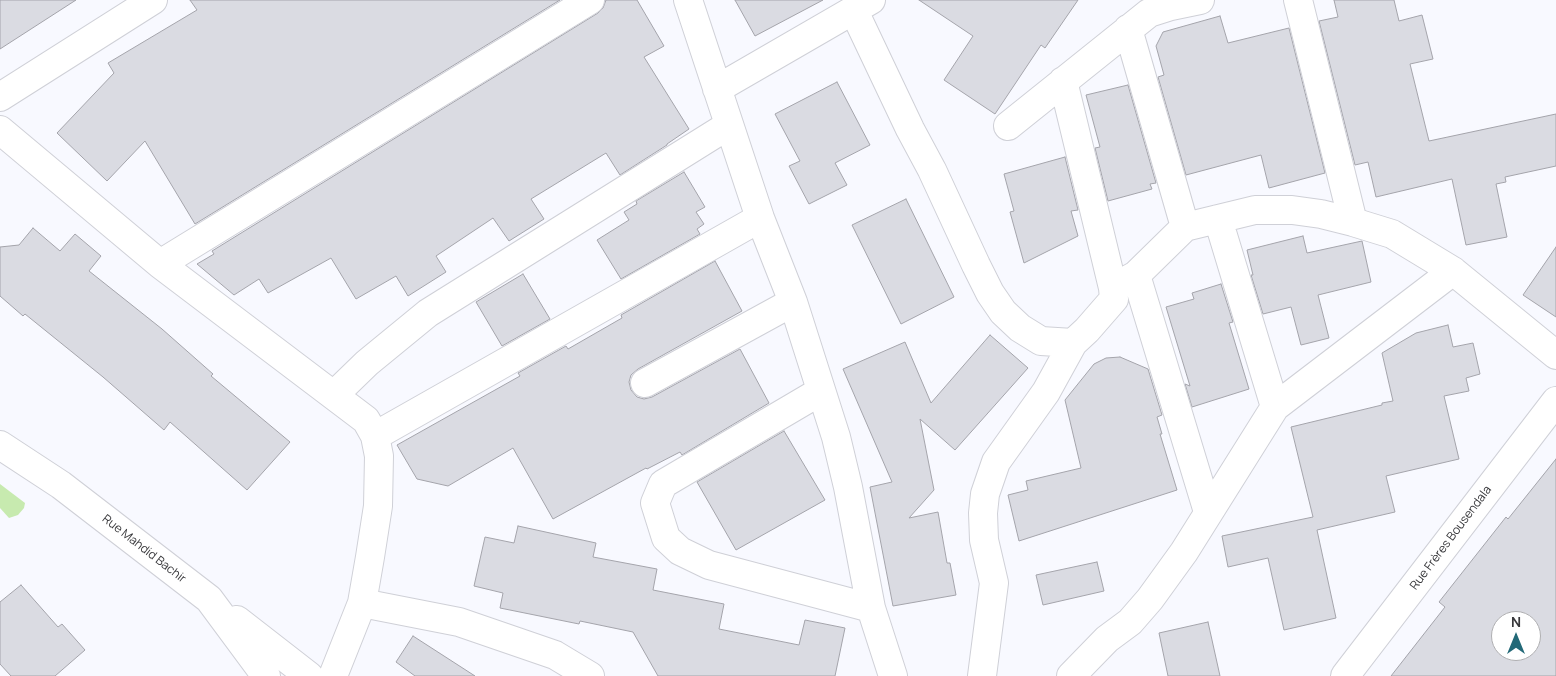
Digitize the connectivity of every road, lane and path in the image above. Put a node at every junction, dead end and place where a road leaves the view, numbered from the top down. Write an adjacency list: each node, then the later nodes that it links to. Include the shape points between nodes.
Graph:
1 (153, 0): 10 (street)
2 (590, 0): 18 (street)
3 (688, 0): 9 (street)
4 (1200, 0): 7 (street)
5 (1298, 0): 16 (street)
6 (862, 6): 9 (street); 22 (street, via 910,129 990,293 1020,328 1041,341)
7 (1144, 14): 8 (street); 17 (street)
8 (1063, 82): 12 (street); 20 (street)
9 (717, 89): 11 (street)
10 (0, 97)
11 (729, 125): 14 (street); 26 (street, via 428,313 368,362)
12 (1008, 126)
13 (0, 130): 18 (street)
14 (760, 218): 21 (street); 29 (street)
15 (1218, 219): 16 (street, via 1255,210 1292,210); 17 (street); 28 (street)
16 (1354, 222): 19 (street, via 1392,234)
17 (1185, 228): 20 (street)
18 (160, 264): 26 (street)
19 (1453, 271): 23 (street); 28 (street)
20 (1125, 282): 22 (street, via 1114,299); 31 (street)
21 (793, 302): 24 (street); 25 (street)
22 (1072, 343): 40 (street, via 1046,392 996,462 985,494 984,540 994,583)
23 (1556, 355)
24 (645, 383)
25 (821, 391): 34 (street, via 846,479); 34 (street, via 663,484 655,503 666,538 680,551 709,565)
26 (334, 395): 29 (street, via 366,420)
27 (1556, 401): 42 (street, Rue Frères Bousendala)
28 (1275, 407): 31 (street)
29 (375, 436): 33 (street, via 379,456 378,506)
30 (0, 445): 32 (street, Rue Mahdid Bachir, via 62,485)
31 (1208, 512): 41 (street, via 1150,599 1130,622 1107,639)
32 (209, 599): 35 (street, Rue Mahdid Bachir); 36 (street)
33 (362, 604): 37 (street); 38 (street, via 460,622 555,655)
34 (871, 608): 39 (street)
35 (266, 676)
36 (309, 676)
37 (333, 676)
38 (590, 676)
39 (893, 676)
40 (982, 676)
41 (1071, 676)
42 (1345, 676)

